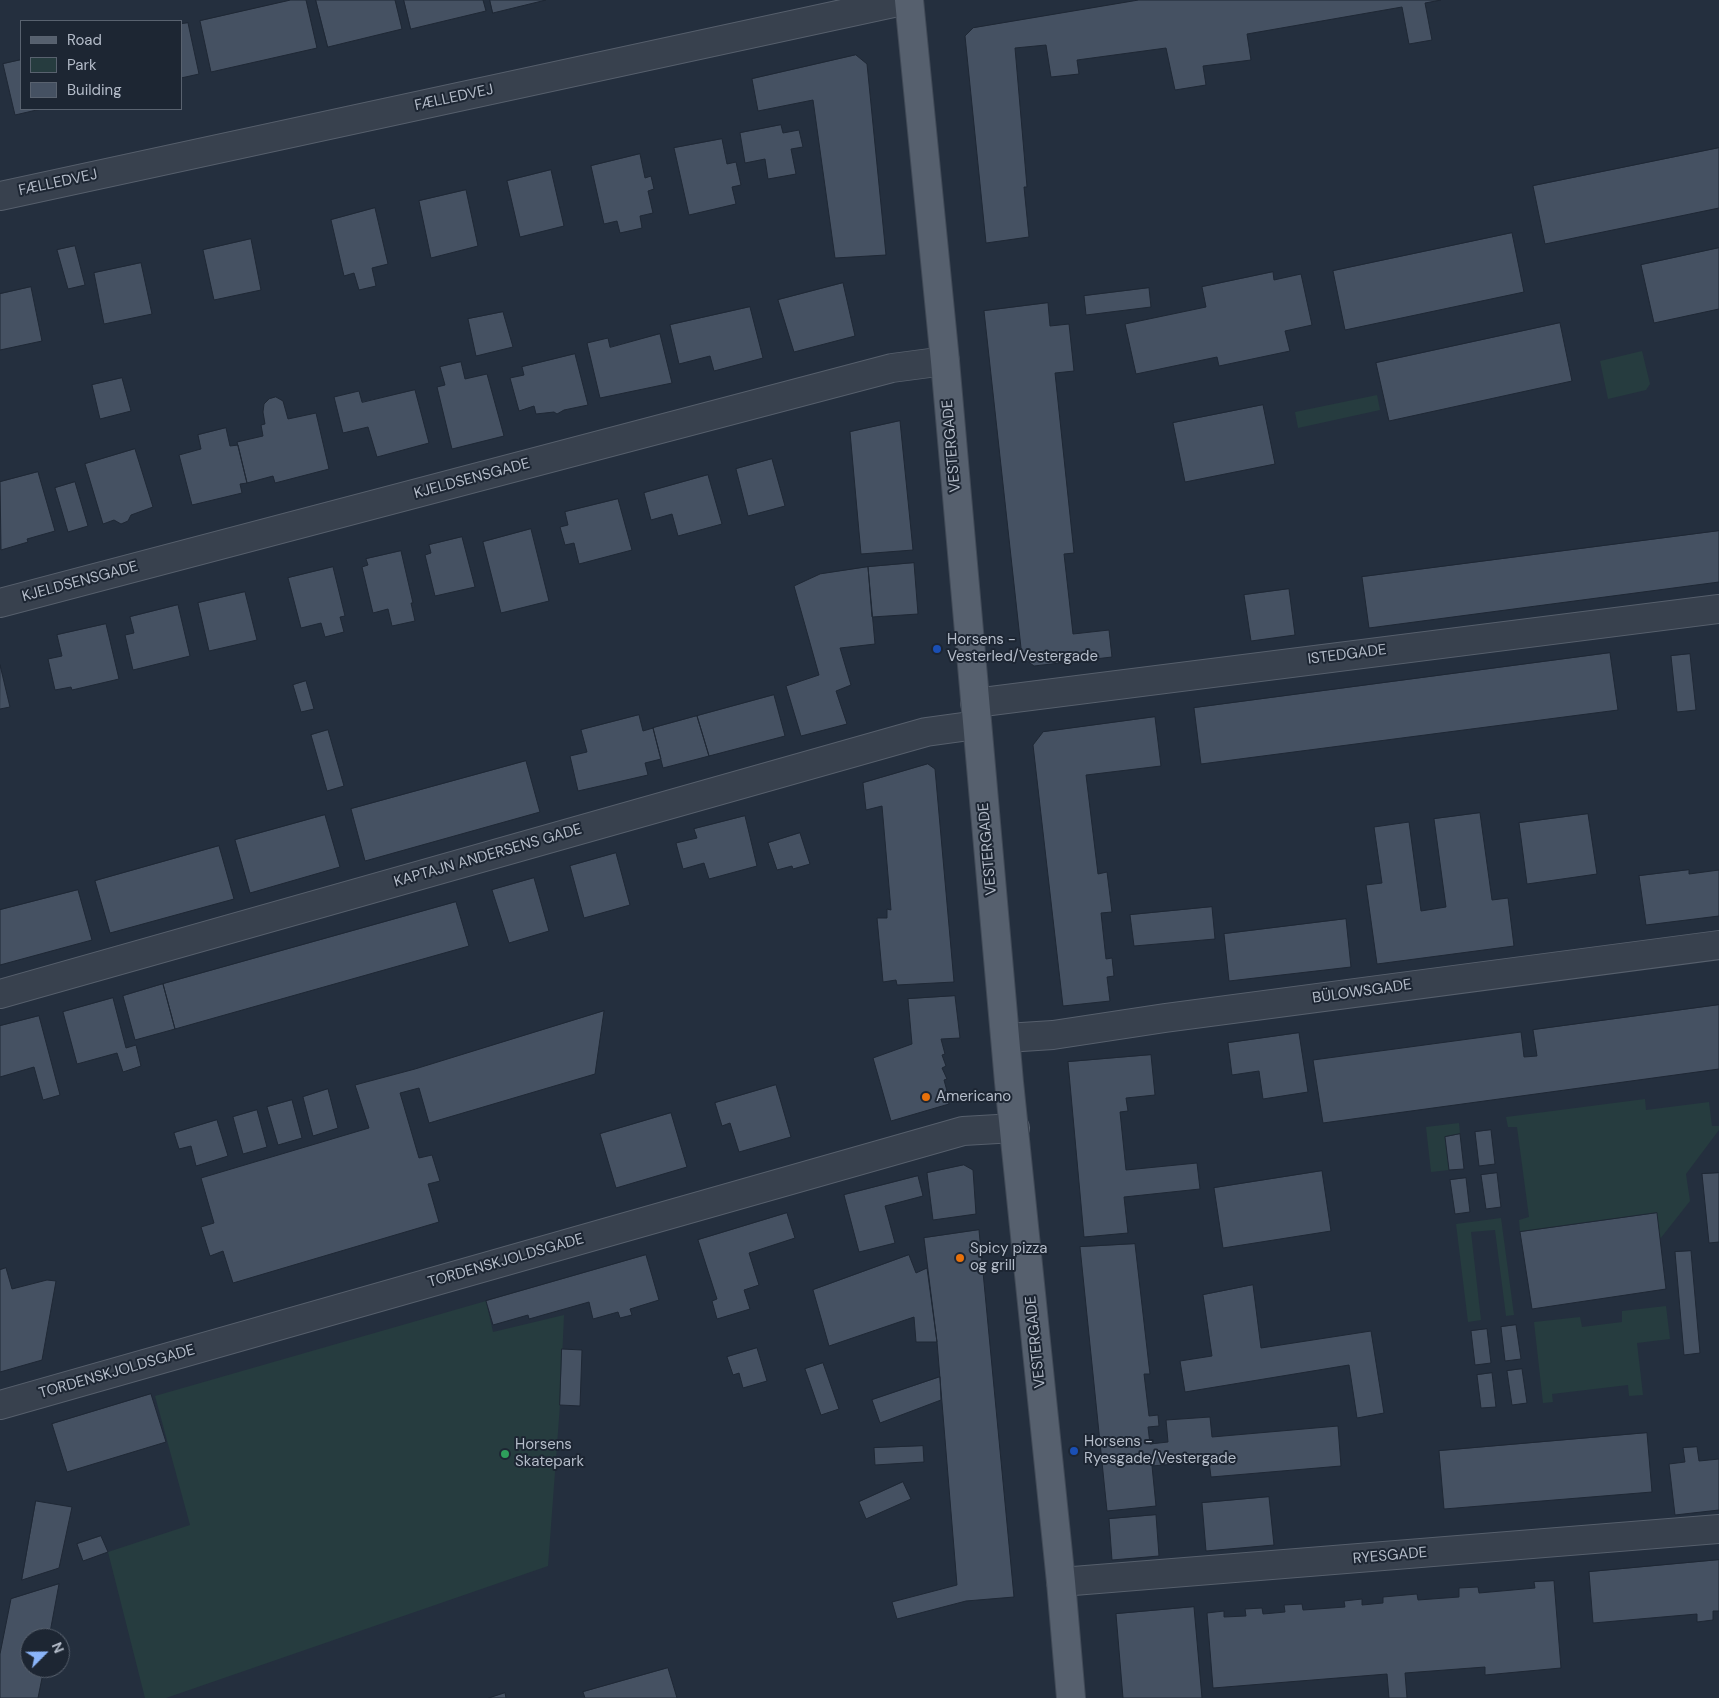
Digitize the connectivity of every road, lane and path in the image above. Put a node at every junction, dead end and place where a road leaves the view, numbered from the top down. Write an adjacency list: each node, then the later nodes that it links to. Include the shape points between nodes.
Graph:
1 (908, 0): 2 (street, FÆLLEDVEJ); 3 (main road, VESTERGADE)
2 (0, 196)
3 (945, 361): 4 (street, KJELDSENSGADE, via 892,368); 6 (main road, VESTERGADE)
4 (0, 603)
5 (1719, 609): 6 (street, ISTEDGADE)
6 (976, 714): 8 (street, KAPTAJN ANDERSENS GADE, via 926,732); 9 (main road, VESTERGADE)
7 (1719, 944): 9 (street, BÜLOWSGADE, via 1053,1035)
8 (0, 994)
9 (1006, 1038): 10 (main road, VESTERGADE)
10 (1015, 1128): 11 (street, TORDENSKJOLDSGADE, via 963,1131); 13 (main road, VESTERGADE)
11 (0, 1406)
12 (1719, 1529): 13 (street, RYESGADE)
13 (1061, 1582): 14 (main road, VESTERGADE)
14 (1070, 1698)

